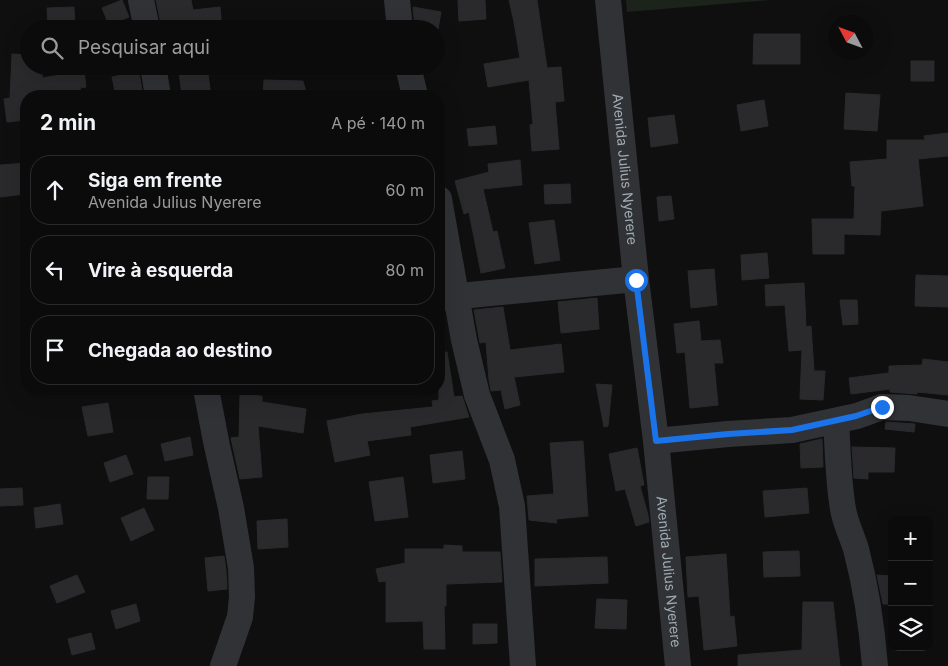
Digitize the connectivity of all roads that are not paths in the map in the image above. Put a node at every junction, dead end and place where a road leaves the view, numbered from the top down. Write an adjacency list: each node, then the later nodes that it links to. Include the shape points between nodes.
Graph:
1 (142, 0): 4 (street)
2 (397, 0): 5 (street)
3 (608, 0): 11 (street, Avenida Julius Nyerere)
4 (145, 20)
5 (399, 20)
6 (154, 75): 8 (street)
7 (410, 75): 9 (street)
8 (157, 90)
9 (414, 90)
10 (445, 265): 12 (street)
11 (636, 280): 12 (street); 16 (street, Avenida Julius Nyerere)
12 (448, 298): 18 (street, via 464,340 477,394 502,460 512,506)
13 (207, 395): 17 (street, via 241,568 240,617)
14 (948, 414): 15 (street, via 882,407)
15 (836, 421): 16 (street, via 792,430); 20 (street, via 843,511 865,590)
16 (656, 441): 19 (street, Avenida Julius Nyerere)
17 (223, 666)
18 (523, 666)
19 (678, 666)
20 (875, 666)

